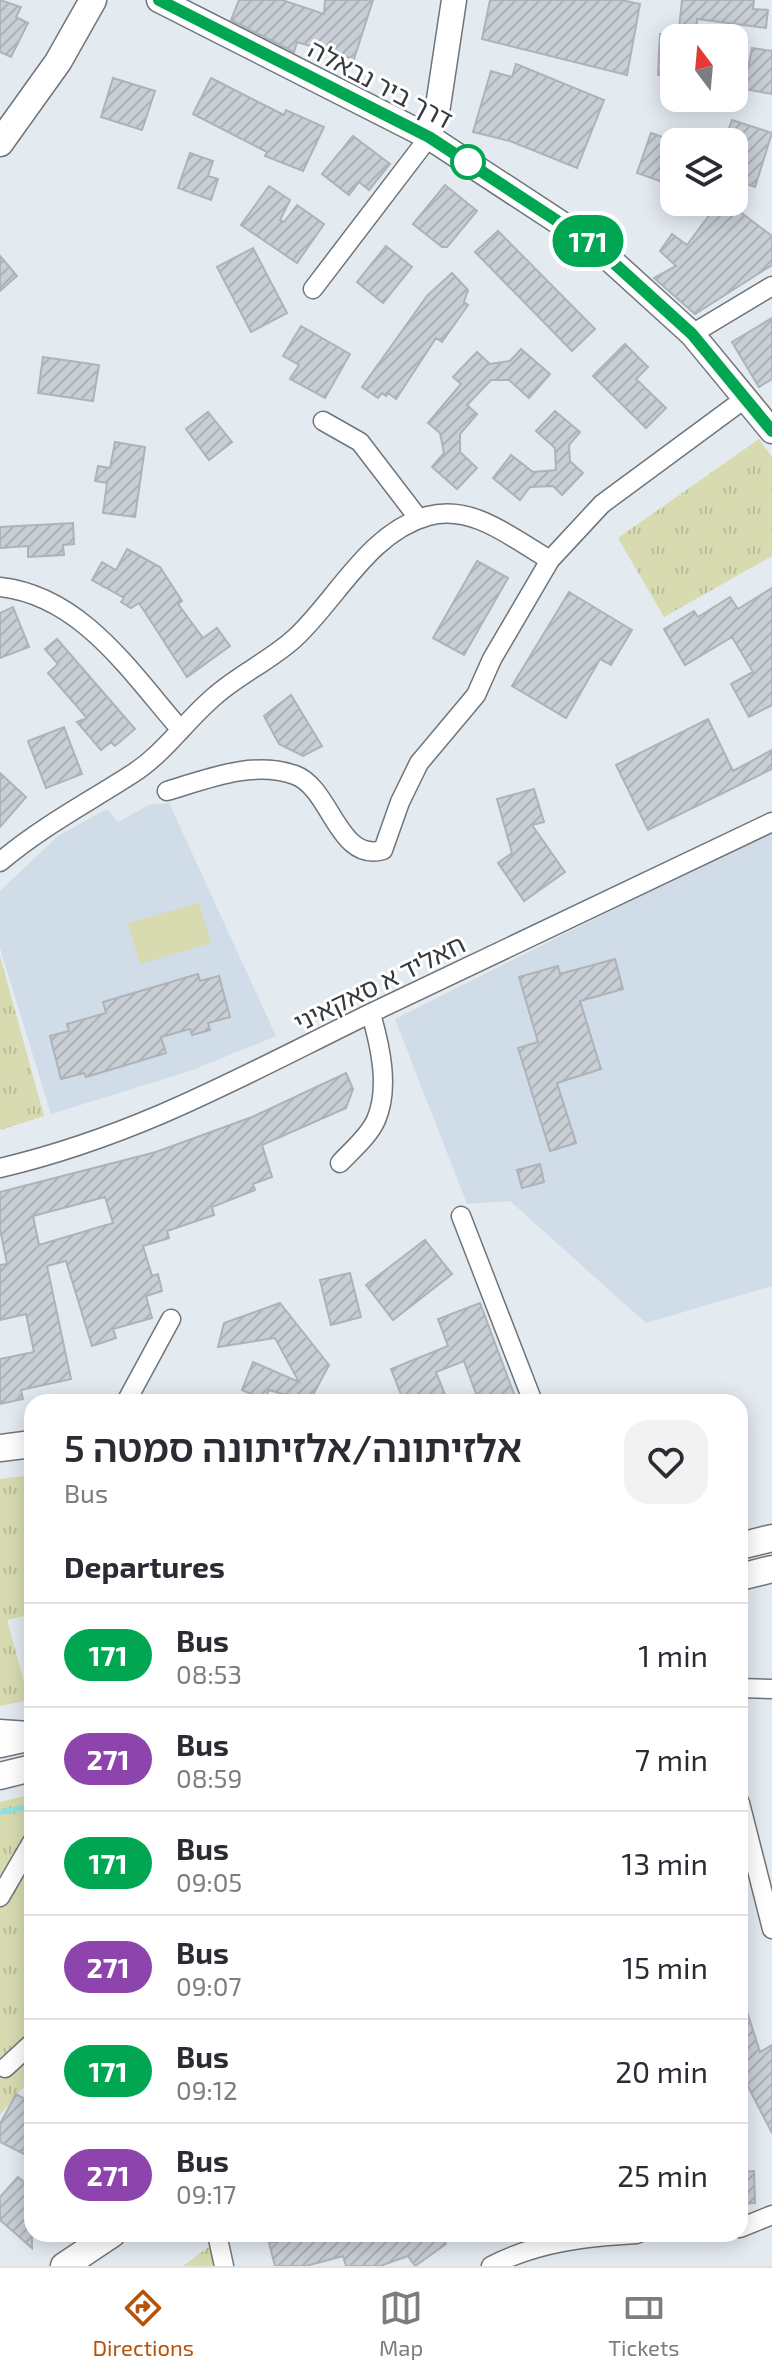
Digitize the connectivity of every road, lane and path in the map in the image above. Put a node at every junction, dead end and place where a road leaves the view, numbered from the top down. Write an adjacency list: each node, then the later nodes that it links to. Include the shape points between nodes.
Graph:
1 (93, 0): 6 (main road, via 58,62)
2 (159, 0): 4 (street, דרך ביר נבאלה)
3 (454, 0): 5 (street)
4 (186, 5): 5 (street, דרך ביר נבאלה)
5 (429, 137): 8 (street); 9 (street, דרך ביר נבאלה, via 594,245)
6 (0, 143)
7 (772, 286): 9 (street)
8 (313, 289)
9 (692, 334): 10 (street, דרך ביר נבאלה)
10 (743, 400): 12 (street, דרך ביר נבאלה); 14 (street, via 602,504)
11 (323, 421): 13 (street, via 360,442)
12 (772, 431)
13 (419, 519): 14 (street, via 442,513 470,515); 16 (street, via 389,536 293,640 217,694)
14 (550, 560): 17 (street, via 498,646 476,695 419,763 383,850 371,853 353,845 312,787 297,775 231,772)
15 (0, 587): 16 (street, via 23,590 72,615 117,656)
16 (181, 730): 19 (street, via 134,773 50,823)
17 (167, 791)
18 (772, 822): 20 (street, חאליד א סאקאיני)
19 (0, 862)
20 (371, 1014): 21 (street, via 379,1041 381,1101 376,1121); 22 (street, חאליד א סאקאיני, via 132,1129)
21 (340, 1163)
22 (0, 1168)
23 (461, 1216): 26 (street)
24 (171, 1319): 25 (street)
25 (130, 1394)
26 (530, 1394)
27 (24, 1445): 28 (main road)
28 (0, 1448)
29 (772, 1538): 30 (main road)
30 (748, 1544)
31 (772, 1569): 32 (main road)
32 (748, 1575)
33 (748, 1688): 34 (street)
34 (772, 1689)
35 (0, 1729): 36 (street)
36 (24, 1730)
37 (24, 1739): 38 (main road)
38 (0, 1744)
39 (24, 1770): 40 (main road)
40 (0, 1776)
41 (748, 1834): 44 (street)
42 (24, 1856): 43 (street)
43 (0, 1897)
44 (772, 1929)
45 (24, 2050): 46 (street)
46 (5, 2068)
47 (772, 2215): 48 (street)
48 (748, 2225)
49 (100, 2242): 52 (main road)
50 (219, 2242): 53 (street)
51 (559, 2242): 54 (street)
52 (64, 2266)
53 (224, 2266)
54 (491, 2266)

